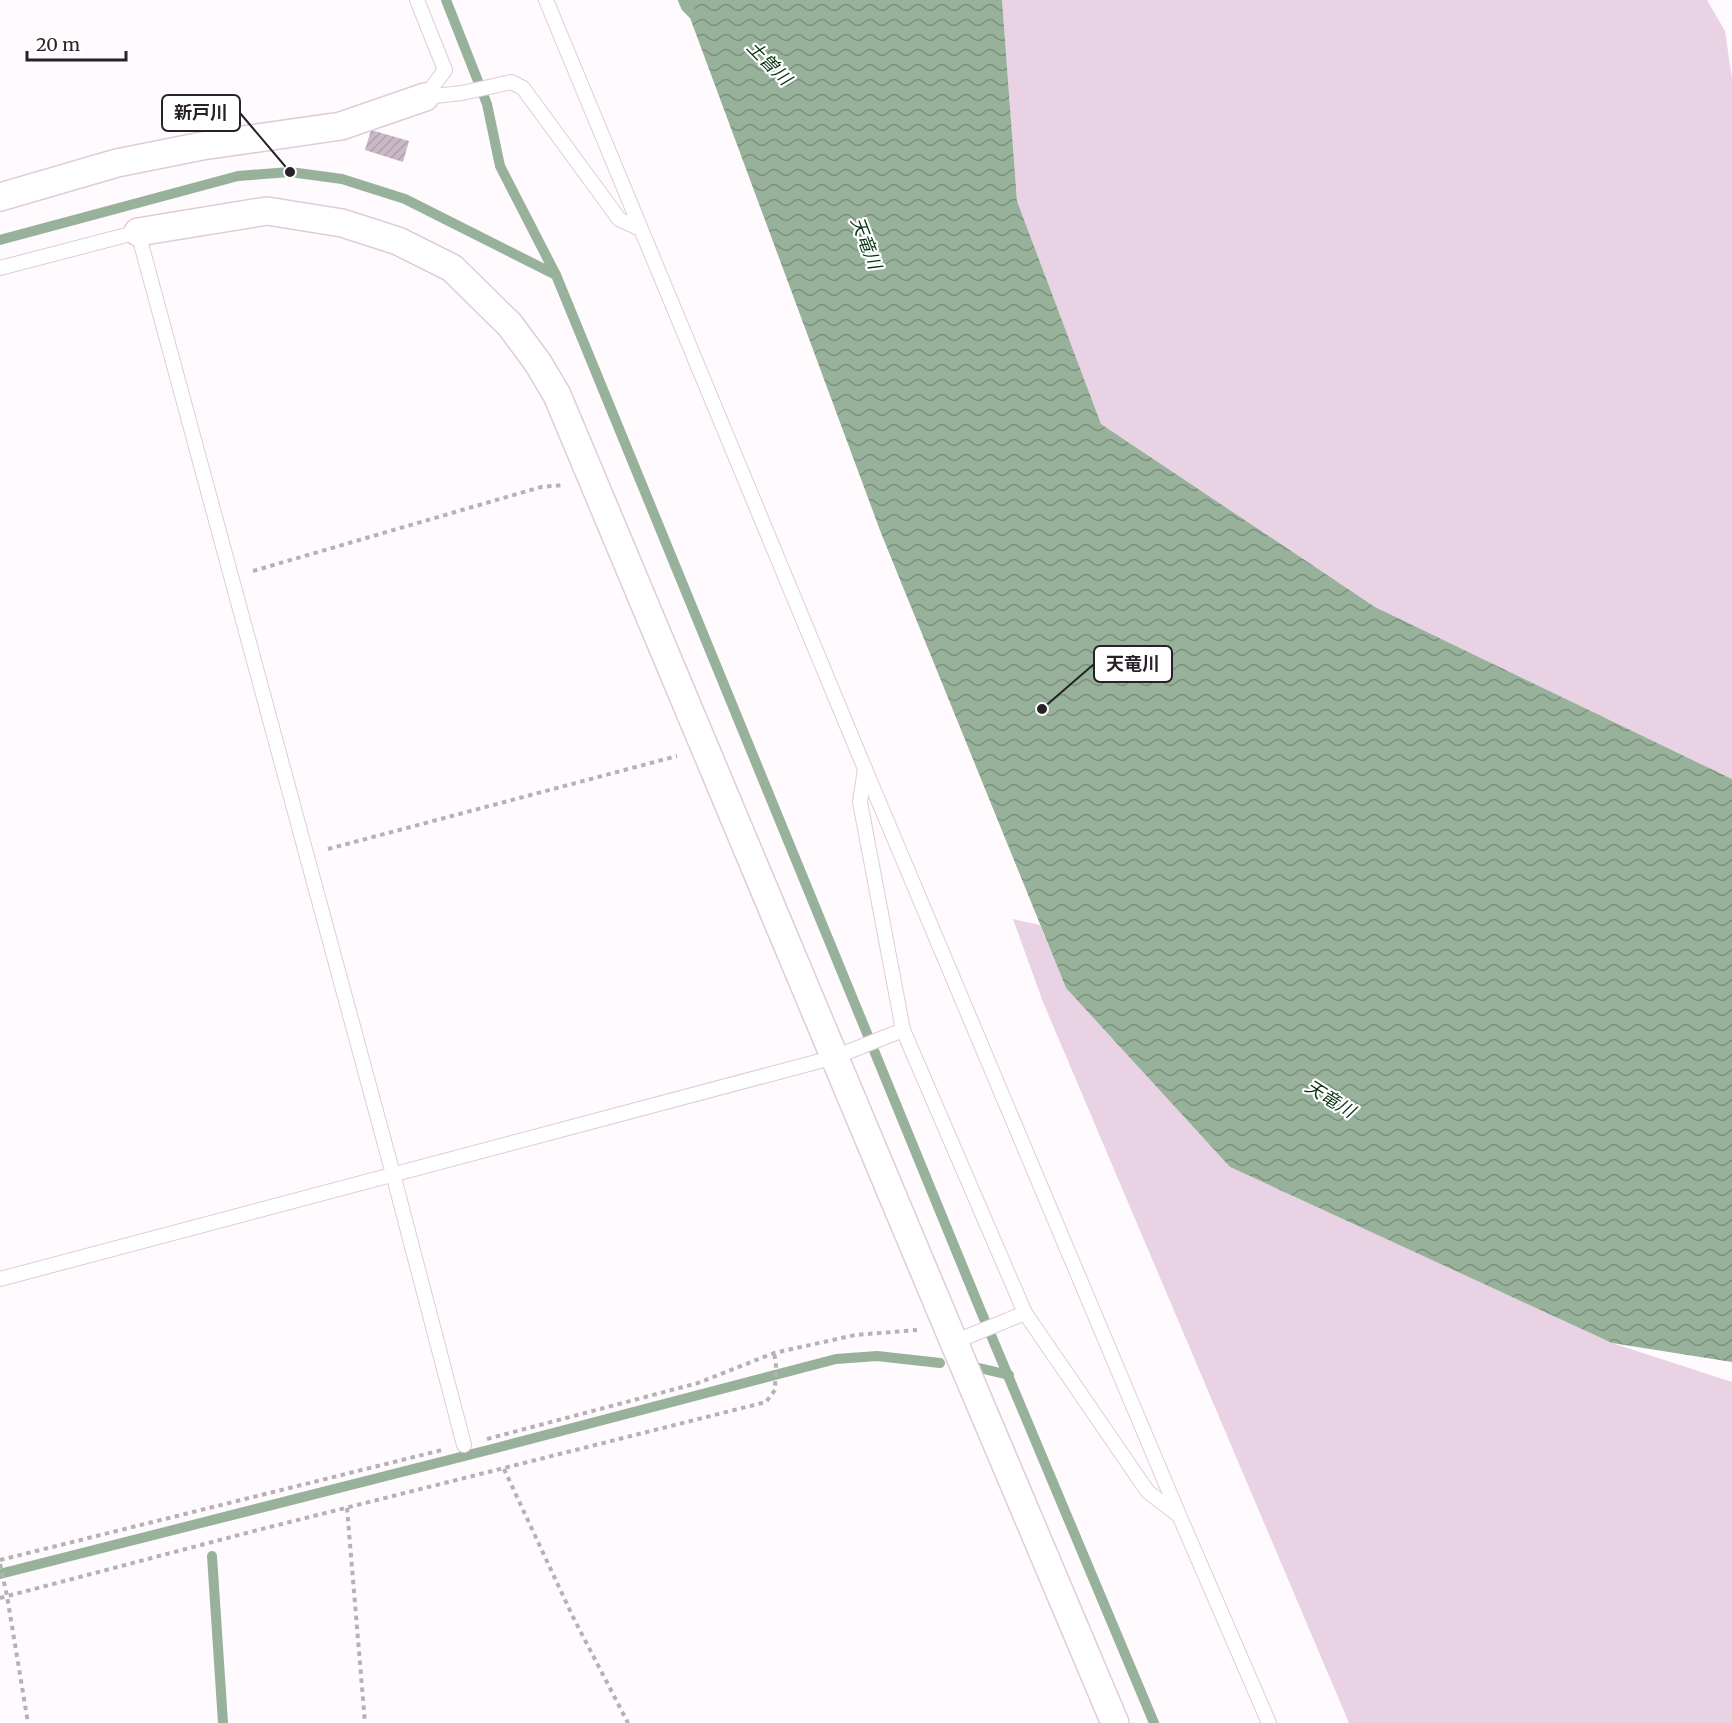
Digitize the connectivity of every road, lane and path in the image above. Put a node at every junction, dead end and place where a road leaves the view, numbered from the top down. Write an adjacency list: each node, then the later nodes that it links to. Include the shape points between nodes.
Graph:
1 (417, 0): 3 (lane, via 445,70)
2 (546, 0): 6 (lane)
3 (425, 97): 4 (street, via 341,126 117,163); 6 (lane, via 511,82 523,88 619,219)
4 (0, 197)
5 (136, 227): 7 (lane); 8 (street, via 267,212 342,223 398,241 452,268 510,325 538,363 557,394); 9 (lane)
6 (640, 230): 11 (lane)
7 (0, 268)
8 (594, 483): 9 (path, via 542,487); 10 (street)
9 (232, 578): 12 (lane)
10 (705, 749): 12 (path); 14 (street)
11 (866, 769): 13 (lane, via 860,802); 23 (lane)
12 (307, 855): 15 (lane)
13 (898, 1032): 14 (lane); 17 (lane)
14 (843, 1054): 15 (lane); 18 (street)
15 (393, 1174): 16 (lane); 20 (lane)
16 (0, 1279)
17 (1025, 1313): 18 (lane); 23 (lane, via 1148,1492)
18 (960, 1339): 30 (street)
19 (774, 1353): 21 (path, via 775,1390 766,1402)
20 (464, 1444)
21 (504, 1469): 22 (path); 29 (path)
22 (347, 1508): 25 (path); 28 (path)
23 (1179, 1515): 31 (lane)
24 (0, 1564): 25 (path)
25 (7, 1596): 26 (path); 27 (path)
26 (0, 1598)
27 (28, 1723)
28 (365, 1723)
29 (627, 1723)
30 (1115, 1723)
31 (1269, 1723)

